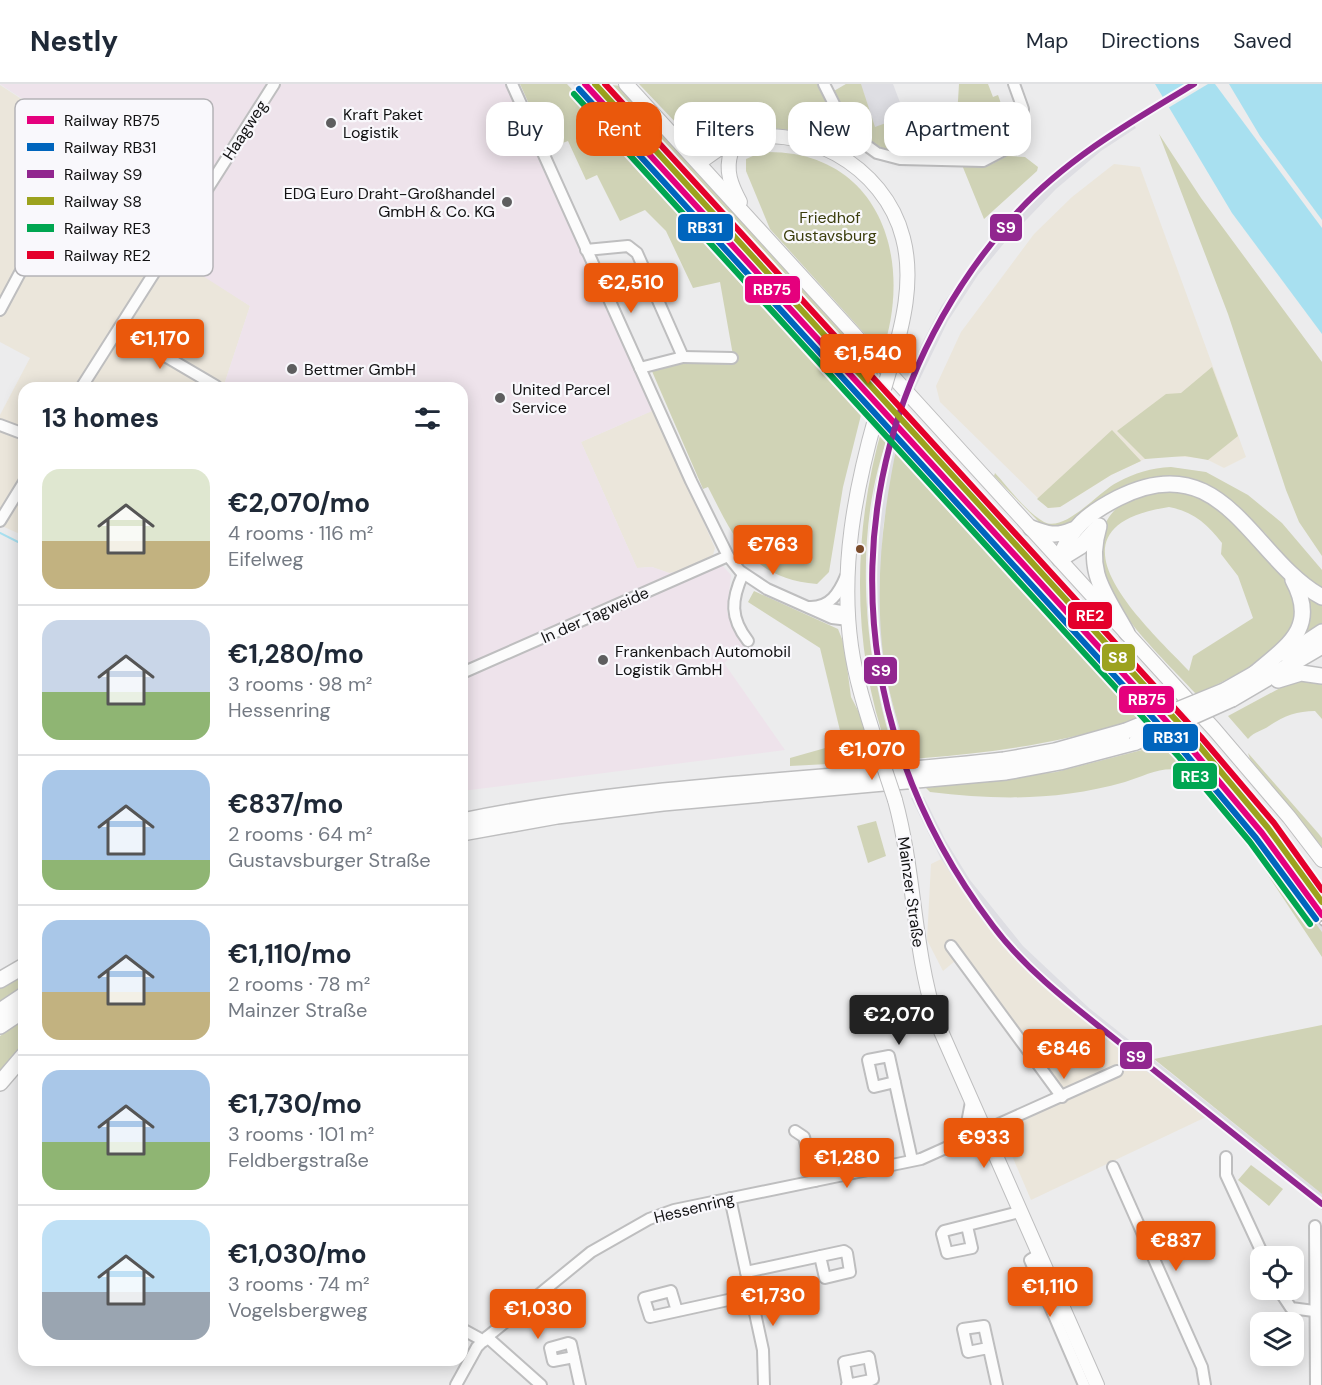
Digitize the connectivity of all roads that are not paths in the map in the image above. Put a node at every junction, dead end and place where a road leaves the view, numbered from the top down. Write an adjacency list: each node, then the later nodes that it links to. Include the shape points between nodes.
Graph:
1 (274, 84): 10 (street, Haagweg)
2 (512, 84): 12 (street)
3 (626, 84): 9 (main road)
4 (1014, 84): 5 (street, via 1023,109 1020,130 1006,149 983,161 900,159 877,153 848,132)
5 (828, 85)
6 (776, 137): 32 (main road, Mainzer Straße, bridge, via 832,151 874,183 893,210 904,239 907,290 901,330 854,505)
7 (724, 156): 9 (main road, via 717,164)
8 (729, 156): 11 (main road, via 729,179)
9 (699, 163): 11 (main road)
10 (213, 179)
11 (750, 219): 28 (main road)
12 (586, 250): 17 (street, via 628,246 634,249); 19 (street)
13 (18, 276): 15 (street)
14 (151, 276): 16 (street, Haagweg)
15 (0, 310)
16 (119, 328): 20 (street, Haagweg); 21 (street)
17 (683, 357): 18 (street); 19 (street)
18 (732, 358)
19 (640, 368): 30 (street)
20 (85, 382)
21 (209, 382)
22 (0, 425): 23 (street)
23 (18, 432)
24 (18, 492): 26 (street)
25 (1119, 498): 27 (highway); 29 (highway); 34 (highway, via 1156,485 1185,486 1199,491 1240,518)
26 (0, 522)
27 (1099, 526): 31 (highway, via 1081,546); 39 (highway, via 1094,569)
28 (1031, 528): 29 (highway, via 1051,535); 31 (main road)
29 (1072, 530): 31 (highway)
30 (728, 556): 33 (street); 42 (street, In der Tagweide)
31 (1060, 559): 39 (main road)
32 (849, 570): 36 (street, via 838,594); 37 (main road, Mainzer Straße)
33 (743, 574): 36 (street, via 777,594); 40 (street, via 734,595 733,611)
34 (1291, 574): 35 (highway); 44 (highway, via 1303,605 1301,627)
35 (1322, 597)
36 (814, 607): 37 (street, via 832,618)
37 (849, 620): 61 (main road, Mainzer Straße, bridge, via 858,684 895,800 908,857 924,984)
38 (1322, 632): 44 (highway)
39 (1127, 633): 48 (main road, via 1227,743)
40 (748, 641)
41 (1322, 646): 44 (highway)
42 (468, 670)
43 (1322, 676): 44 (highway, via 1300,674)
44 (1257, 680): 45 (highway, bridge)
45 (1131, 736): 46 (highway, via 1004,760 662,790); 47 (highway, via 1085,756 1006,772 663,802)
46 (468, 820)
47 (468, 832)
48 (1322, 860)
49 (951, 946): 60 (street)
50 (18, 970): 51 (highway)
51 (0, 980)
52 (18, 999): 53 (highway)
53 (0, 1011)
54 (18, 1014): 55 (highway)
55 (0, 1026)
56 (18, 1062): 59 (highway)
57 (1117, 1071): 60 (street, Hessenring)
58 (895, 1082): 66 (street)
59 (0, 1083)
60 (1062, 1097): 63 (street, Hessenring)
61 (971, 1102): 63 (main road, Mainzer Straße); 64 (street, via 969,1118)
62 (795, 1131): 68 (street, via 806,1141)
63 (985, 1132): 64 (street, Hessenring); 70 (main road, Mainzer Straße)
64 (955, 1145): 66 (street, Hessenring)
65 (1226, 1157): 73 (street, via 1226,1175)
66 (912, 1160): 68 (street, Hessenring)
67 (1113, 1167): 95 (street, via 1202,1367)
68 (815, 1181): 69 (street, Hessenring)
69 (730, 1198): 76 (street); 83 (street, Hessenring, via 674,1210 630,1228 591,1252)
70 (1019, 1212): 71 (street); 74 (main road, Mainzer Straße)
71 (968, 1226)
72 (1316, 1226): 80 (street)
73 (1259, 1246)
74 (1038, 1255): 93 (street, Mainzer Straße, via 1029,1260); 94 (main road, Mainzer Straße)
75 (820, 1256): 76 (street)
76 (746, 1272): 77 (street)
77 (751, 1295): 79 (street); 91 (street, via 763,1350)
78 (1286, 1300): 80 (street, via 1291,1308)
79 (677, 1311)
80 (1314, 1311): 81 (street)
81 (1318, 1327): 96 (street)
82 (468, 1333): 83 (street)
83 (483, 1342): 87 (street, Hessenring); 89 (street)
84 (988, 1348): 92 (street)
85 (574, 1357): 90 (street)
86 (468, 1366): 88 (street, Hessenring)
87 (468, 1366)
88 (456, 1385)
89 (541, 1385)
90 (580, 1385)
91 (764, 1385)
92 (997, 1385)
93 (1083, 1385)
94 (1097, 1385)
95 (1205, 1385)
96 (1316, 1385)

